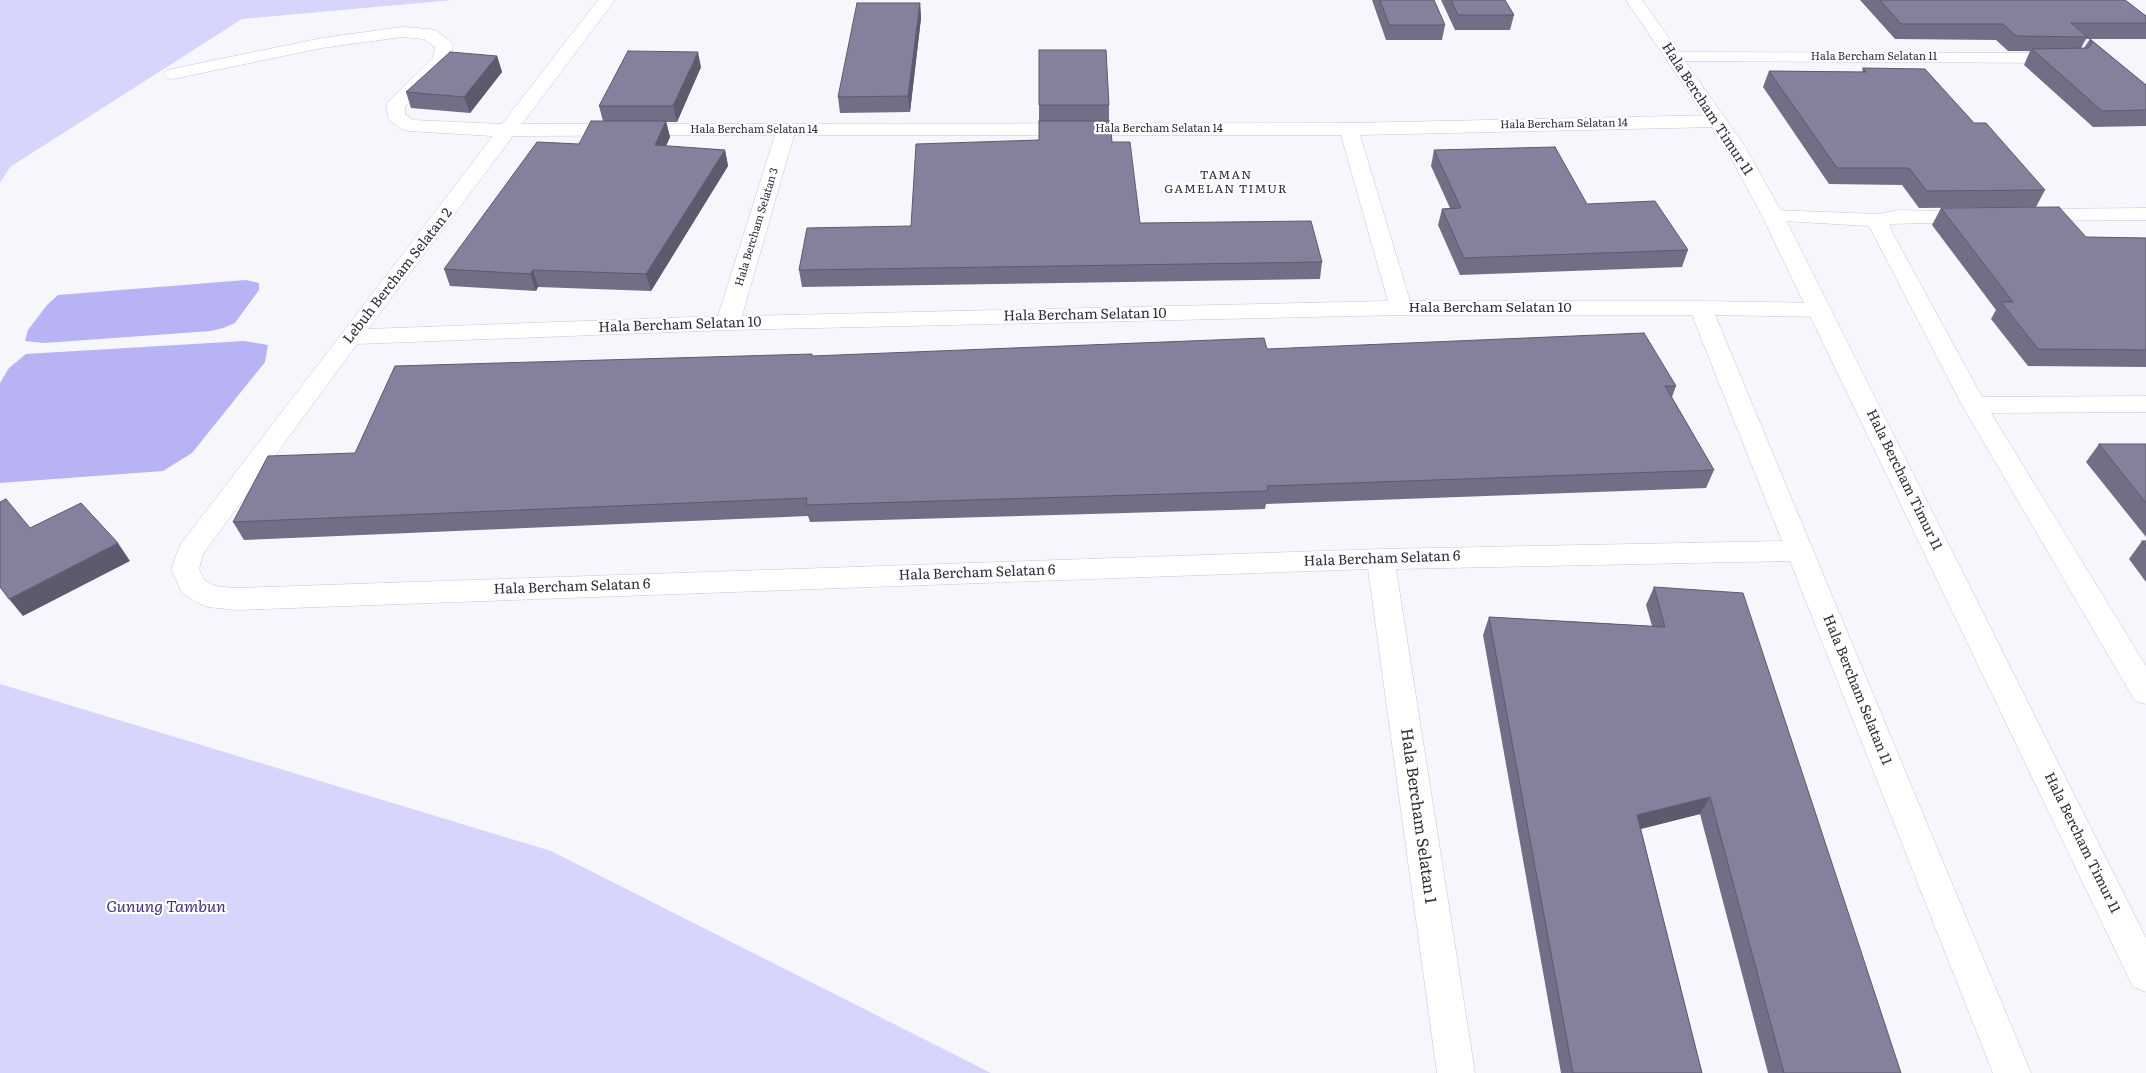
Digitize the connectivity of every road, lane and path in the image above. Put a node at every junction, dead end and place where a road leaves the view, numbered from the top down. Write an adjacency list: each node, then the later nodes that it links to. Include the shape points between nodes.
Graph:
1 (607, 0): 7 (street, Lebuh Bercham Selatan 2)
2 (1634, 0): 3 (street, Hala Bercham Timur 11)
3 (1675, 57): 4 (street, Hala Bercham Selatan 11); 6 (street, Hala Bercham Timur 11)
4 (2073, 58)
5 (173, 74): 7 (street, Hala Bercham Selatan 14, via 322,43 402,32 429,34 444,45 442,59 395,106 396,116 408,125)
6 (1718, 121): 8 (street, Hala Bercham Selatan 14); 11 (street, Hala Bercham Timur 11)
7 (510, 129): 9 (street, Hala Bercham Selatan 14); 17 (street, Lebuh Bercham Selatan 2)
8 (1349, 129): 9 (street, Hala Bercham Selatan 14); 13 (street)
9 (786, 130): 16 (street, Hala Bercham Selatan 3)
10 (2146, 214): 12 (street)
11 (1773, 216): 12 (street); 15 (street, Hala Bercham Timur 11)
12 (1889, 218): 19 (street, via 1880,230 1885,242)
13 (1401, 308): 14 (street, Hala Bercham Selatan 10); 16 (street, Hala Bercham Selatan 10)
14 (1701, 308): 15 (street, Hala Bercham Selatan 10); 20 (street, Hala Bercham Selatan 11)
15 (1821, 310): 24 (street, Hala Bercham Timur 11)
16 (728, 324): 17 (street, Hala Bercham Selatan 10)
17 (350, 337): 21 (street, Lebuh Bercham Selatan 2)
18 (2146, 404): 19 (street)
19 (1974, 405): 23 (street)
20 (1800, 551): 22 (street, Hala Bercham Selatan 6); 26 (street, Hala Bercham Selatan 11)
21 (190, 552): 22 (street, Hala Bercham Selatan 6, via 185,569 192,586 208,596 237,599)
22 (1381, 558): 25 (street, Hala Bercham Selatan 1)
23 (2146, 692)
24 (2146, 975)
25 (1456, 1073)
26 (2012, 1073)

